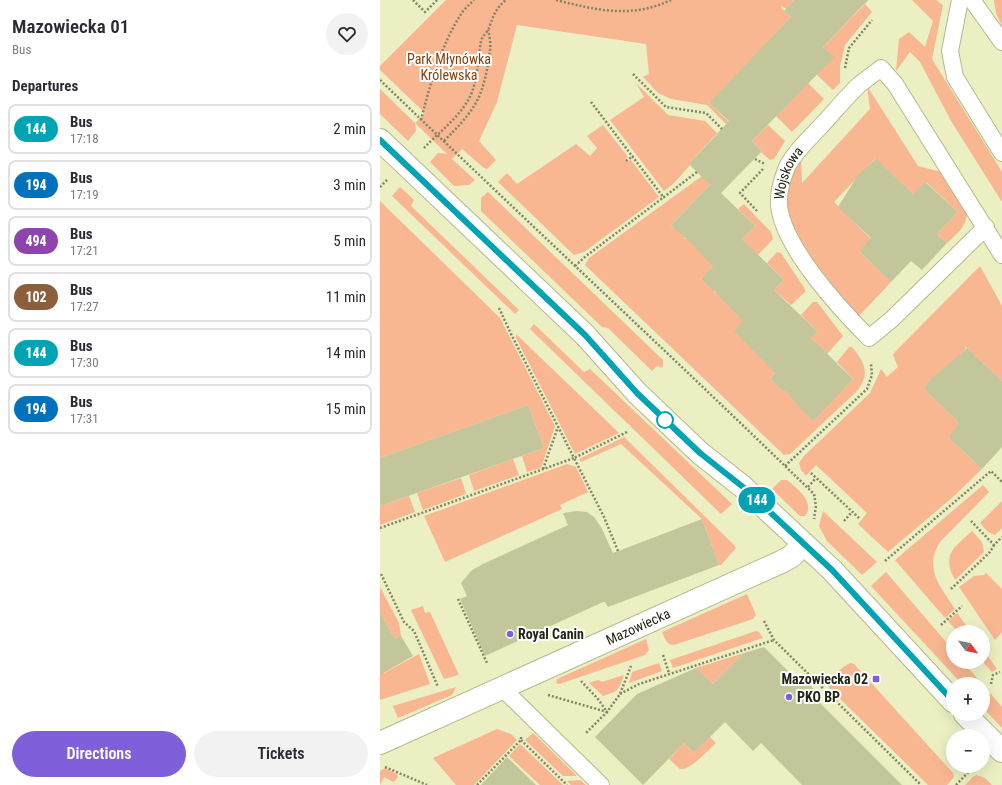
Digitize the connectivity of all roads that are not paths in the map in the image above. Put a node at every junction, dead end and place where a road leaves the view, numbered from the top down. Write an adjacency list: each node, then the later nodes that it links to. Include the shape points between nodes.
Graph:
1 (960, 0): 5 (lane, via 950,51 955,78)
2 (972, 0): 3 (lane)
3 (1002, 42)
4 (380, 140): 8 (street, via 585,335 637,393)
5 (1002, 153)
6 (986, 227): 6 (lane, Wojskowa, via 895,84 881,68 859,85 796,154 786,169 781,184 781,216 799,255 850,319 869,338 892,319); 7 (lane, Wojskowa)
7 (1002, 254)
8 (803, 544): 9 (street, Mazowiecka, via 792,556 781,562); 10 (street, via 850,588)
9 (502, 688): 12 (street, Mazowiecka); 14 (lane)
10 (946, 693)
11 (971, 721): 13 (street)
12 (380, 743)
13 (1002, 751)
14 (601, 785)

